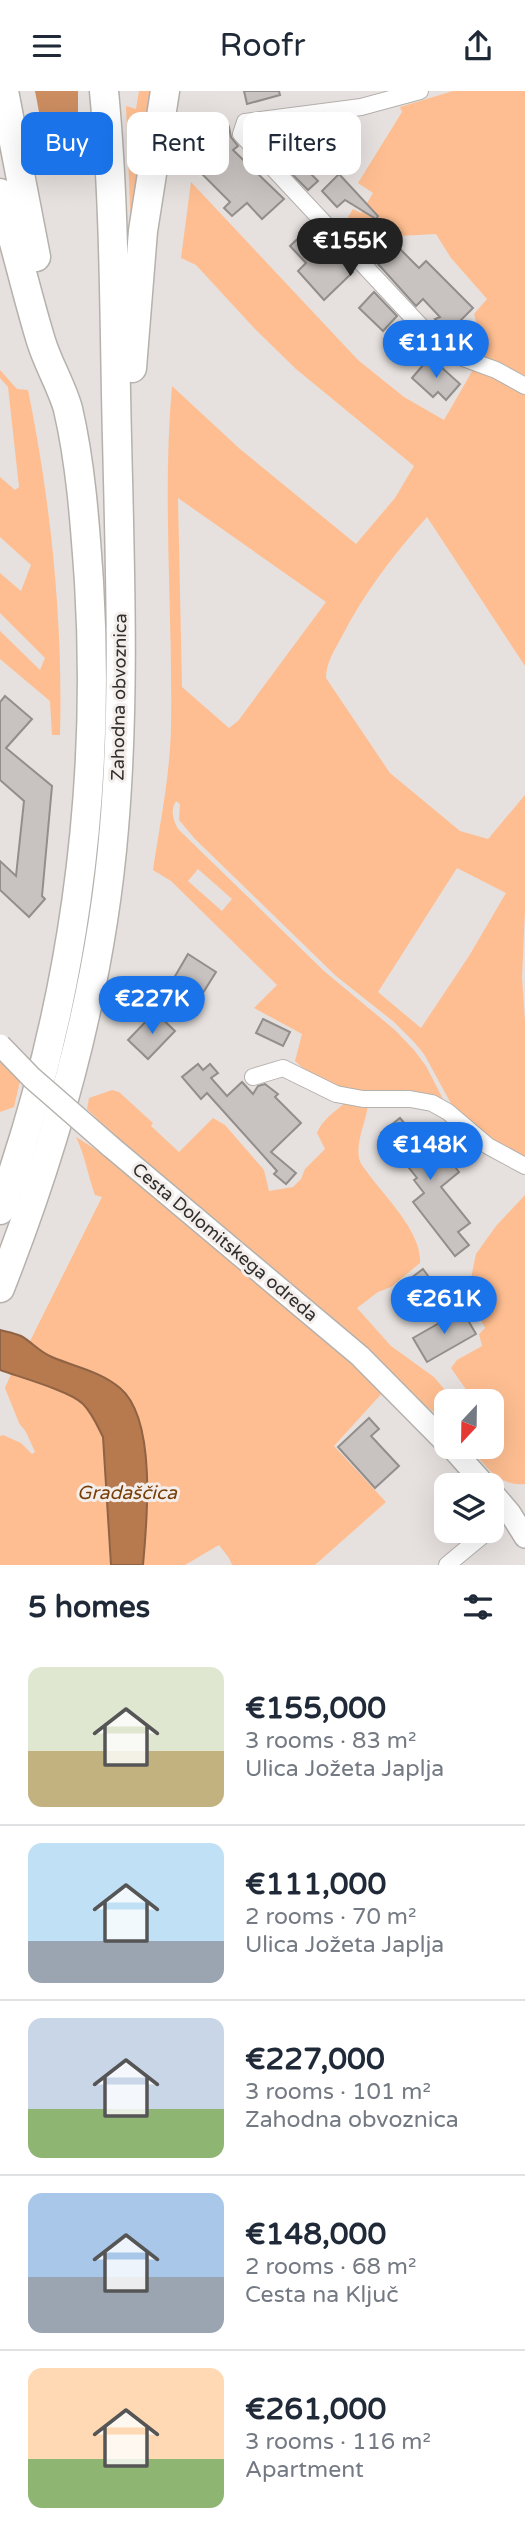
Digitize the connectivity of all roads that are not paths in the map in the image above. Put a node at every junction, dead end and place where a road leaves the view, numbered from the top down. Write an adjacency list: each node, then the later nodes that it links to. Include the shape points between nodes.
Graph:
1 (4, 91): 7 (highway)
2 (104, 91): 8 (highway, Zahodna obvoznica)
3 (165, 91): 8 (highway)
4 (419, 91): 6 (street, via 361,107 245,122 242,134 444,351)
5 (0, 193): 7 (highway, Zahodna obvoznica, via 40,339)
6 (525, 386)
7 (67, 407): 12 (highway, Zahodna obvoznica, via 83,513 90,606 88,809 59,1007 39,1089)
8 (117, 457): 13 (highway, Zahodna obvoznica, via 119,750 104,910 66,1094 44,1171)
9 (0, 1045): 14 (street, Cesta Dolomitskega odreda, bridge, via 110,1146 360,1356)
10 (253, 1077): 11 (street, via 283,1068 336,1094 424,1100)
11 (525, 1166)
12 (0, 1210)
13 (0, 1288)
14 (434, 1431)
15 (462, 1459): 16 (street)
16 (474, 1473)
17 (517, 1508): 18 (street)
18 (525, 1537)
19 (474, 1543): 20 (street)
20 (447, 1565)

